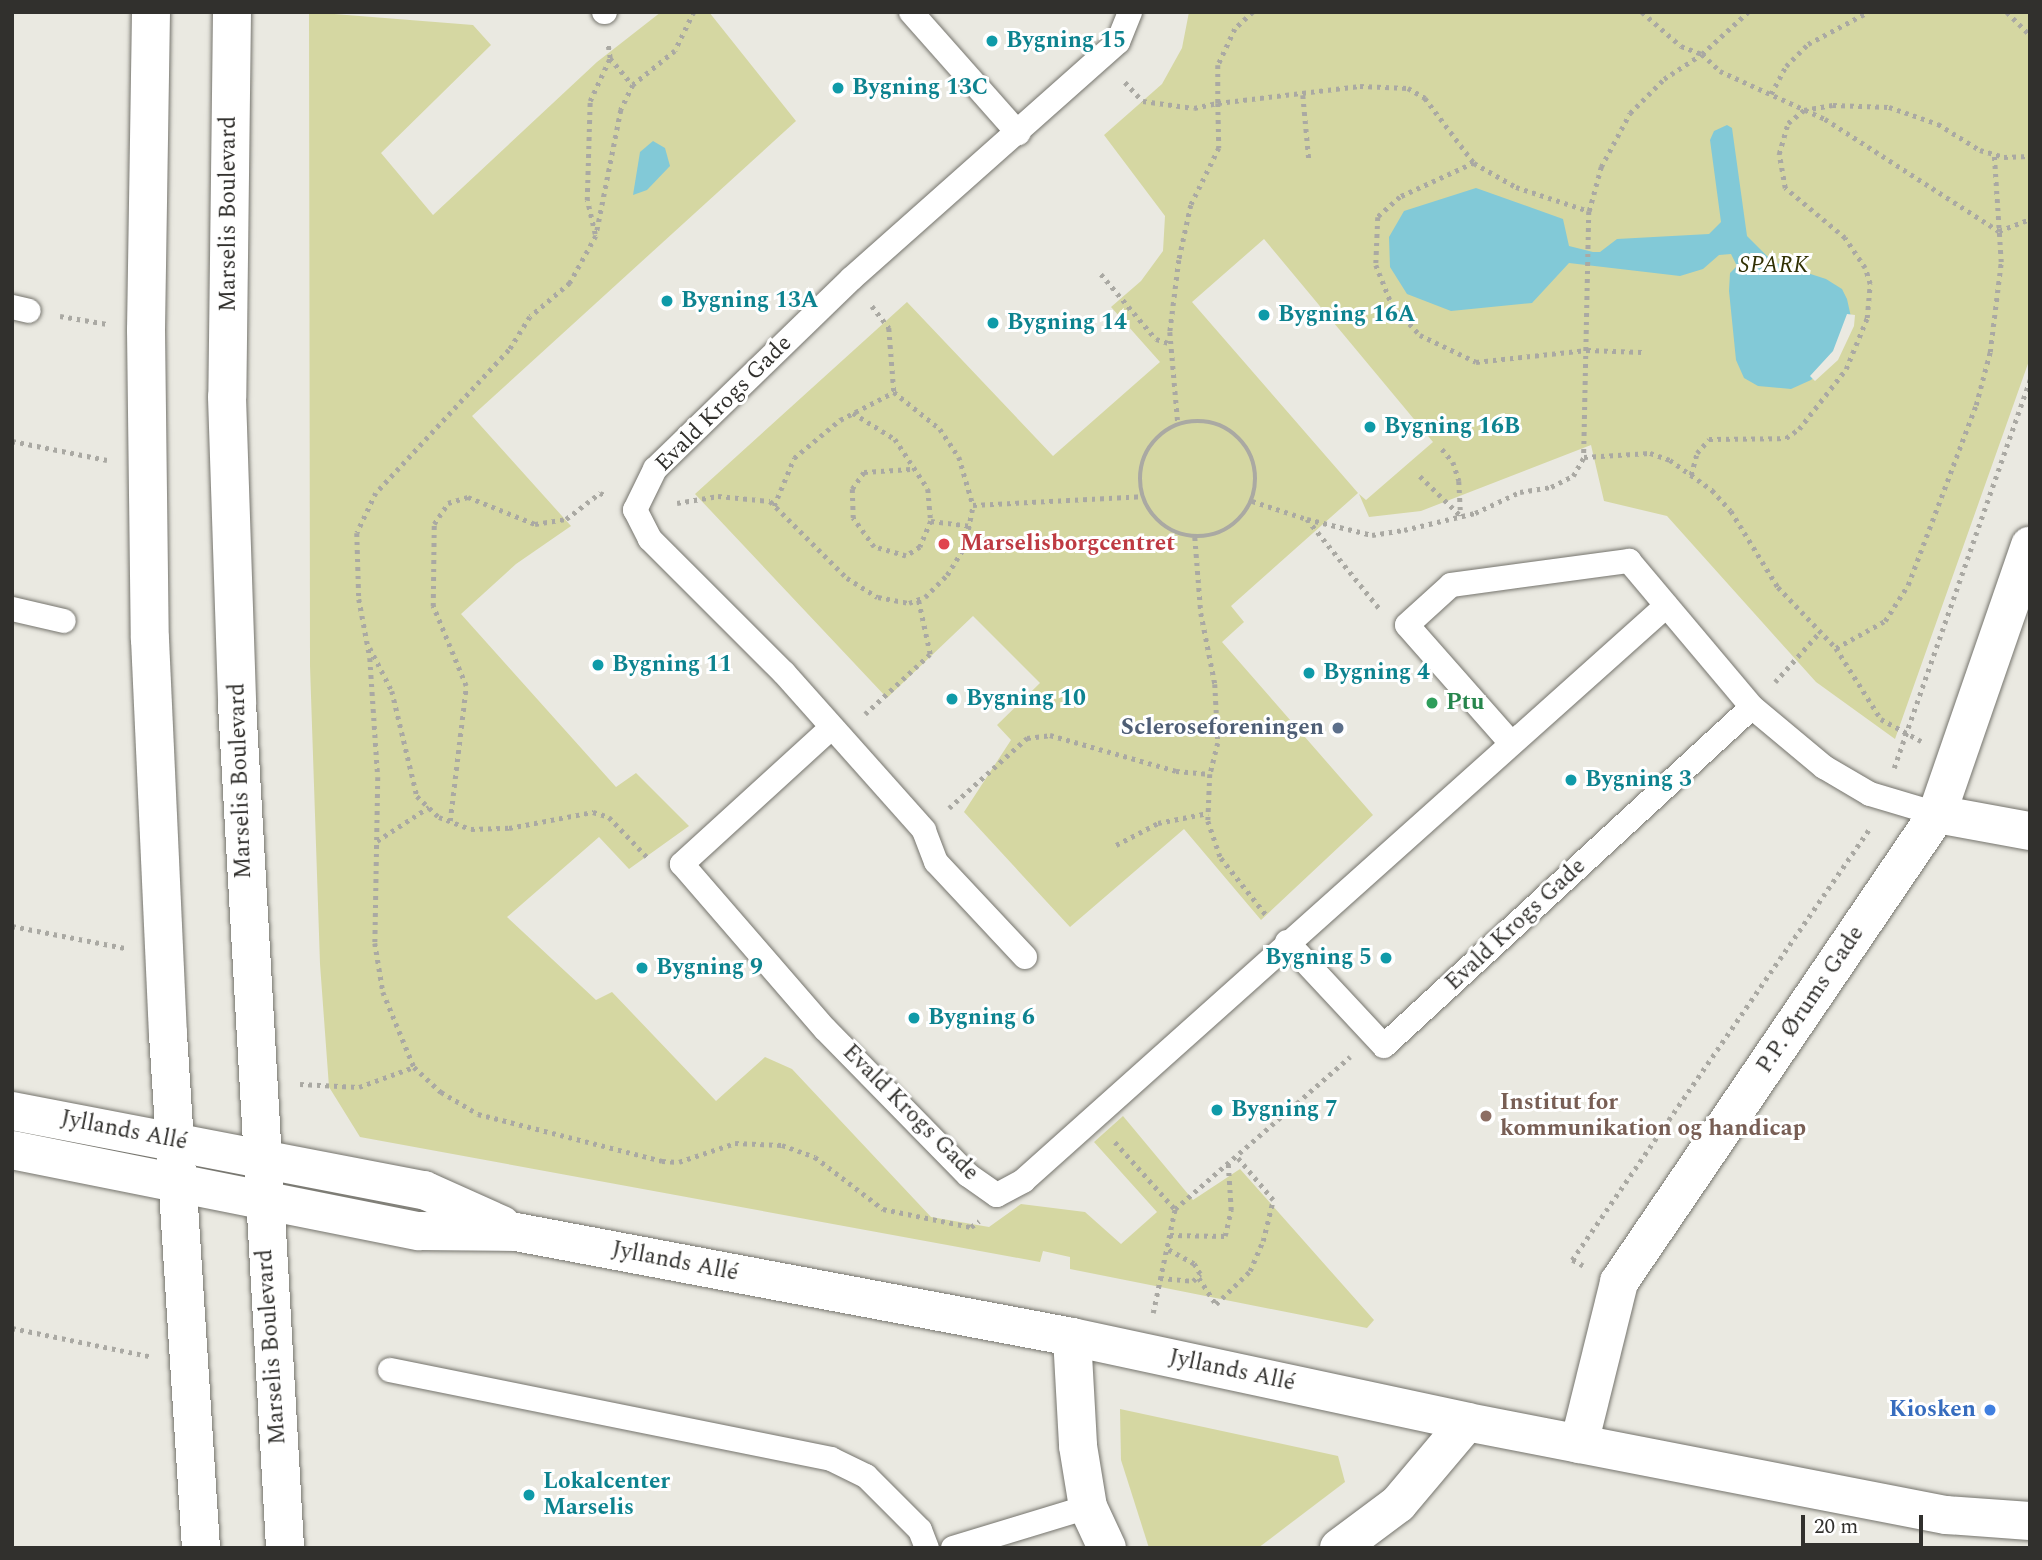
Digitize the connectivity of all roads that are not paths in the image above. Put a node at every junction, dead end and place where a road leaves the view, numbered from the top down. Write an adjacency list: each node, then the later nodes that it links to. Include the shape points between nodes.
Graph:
1 (151, 12): 18 (street, via 148,468)
2 (232, 12): 20 (street, Marselis Boulevard, via 227,397)
3 (911, 12): 5 (lane)
4 (1130, 12): 5 (lane, Evald Krogs Gade, via 1118,42)
5 (1018, 133): 11 (lane, Evald Krogs Gade, via 851,279 655,469 635,510 650,539 784,673)
6 (2030, 546): 13 (street, P.P. Ørums Gade)
7 (1666, 606): 10 (lane); 12 (lane, Evald Krogs Gade); 12 (lane, via 1629,561 1451,585 1408,625)
8 (12, 609): 9 (lane)
9 (64, 621)
10 (1752, 707): 13 (lane, via 1825,767 1883,798); 15 (lane, Evald Krogs Gade, via 1384,1046)
11 (831, 728): 15 (lane, Evald Krogs Gade, via 682,864 825,1029 968,1175 997,1195 1023,1181); 16 (lane, via 924,830 936,862)
12 (1511, 743): 15 (lane, Evald Krogs Gade)
13 (1937, 814): 14 (street); 27 (street, P.P. Ørums Gade, via 1619,1282)
14 (2030, 831)
15 (1287, 942)
16 (1025, 957)
17 (12, 1111): 18 (street, Jyllands Allé)
18 (174, 1141): 20 (street, Jyllands Allé); 21 (street)
19 (12, 1150): 21 (street, Jyllands Allé)
20 (261, 1158): 22 (street, Marselis Boulevard); 23 (street, Jyllands Allé, via 424,1190)
21 (177, 1184): 22 (street, Jyllands Allé); 31 (street)
22 (263, 1200): 23 (street, Jyllands Allé, via 419,1231); 32 (street, Marselis Boulevard)
23 (516, 1232): 24 (street, Jyllands Allé)
24 (1072, 1337): 26 (street, Jyllands Allé); 28 (street, via 1078,1446)
25 (390, 1370): 33 (lane, via 831,1459 866,1476 920,1530)
26 (1467, 1422): 27 (street, Jyllands Allé); 36 (street, via 1398,1503)
27 (1579, 1444): 29 (street, Jyllands Allé)
28 (1088, 1507): 34 (lane); 35 (street)
29 (1946, 1515): 30 (street, Jyllands Allé); 37 (street, Jyllands Allé); 38 (street)
30 (2030, 1521)
31 (201, 1548)
32 (285, 1548)
33 (927, 1548)
34 (953, 1548)
35 (1107, 1548)
36 (1339, 1548)
37 (1995, 1548)
38 (2026, 1548)

